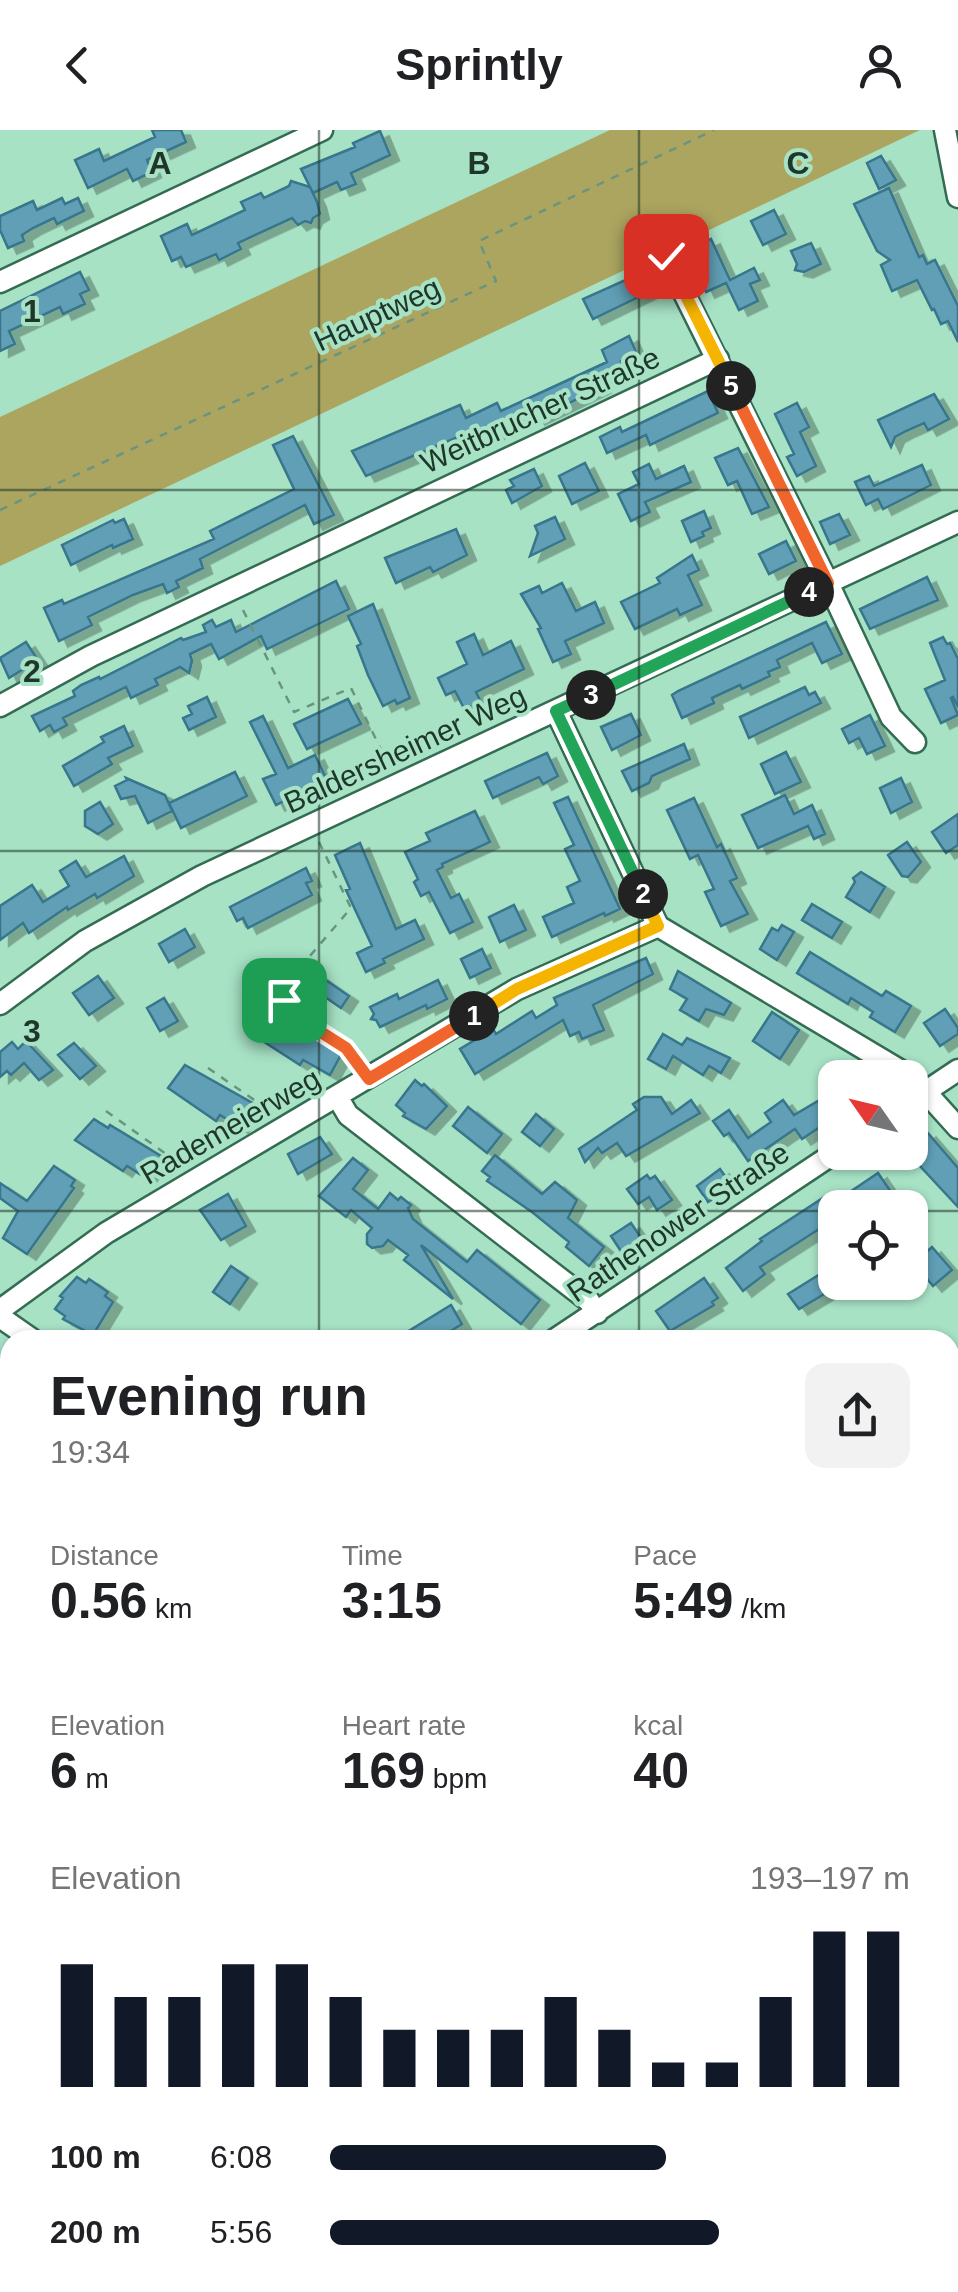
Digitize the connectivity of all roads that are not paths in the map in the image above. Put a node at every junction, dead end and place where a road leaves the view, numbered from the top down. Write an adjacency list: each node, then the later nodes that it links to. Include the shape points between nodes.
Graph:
1 (322, 130): 5 (street)
2 (945, 130): 3 (street)
3 (958, 198)
4 (666, 256): 6 (street)
5 (0, 282)
6 (718, 359): 8 (street); 9 (street, Weitbrucher Straße)
7 (958, 522): 8 (street, Baldersheimer Weg)
8 (828, 583): 10 (street, Baldersheimer Weg); 11 (street, via 892,717)
9 (0, 706)
10 (556, 711): 12 (street); 13 (street, Baldersheimer Weg, via 163,896)
11 (915, 742)
12 (658, 926): 14 (street); 17 (street, Rademeierweg, via 517,989)
13 (0, 1004)
14 (882, 1060)
15 (958, 1070): 16 (street)
16 (928, 1090)
17 (338, 1098): 21 (street, Rademeierweg, via 88,1245); 22 (street, via 348,1115 589,1301)
18 (928, 1105): 19 (street)
19 (958, 1128)
20 (818, 1165): 22 (street, Rathenower Straße)
21 (0, 1314): 23 (street)
22 (597, 1320): 24 (street, Rathenower Straße)
23 (20, 1330)
24 (576, 1330)

